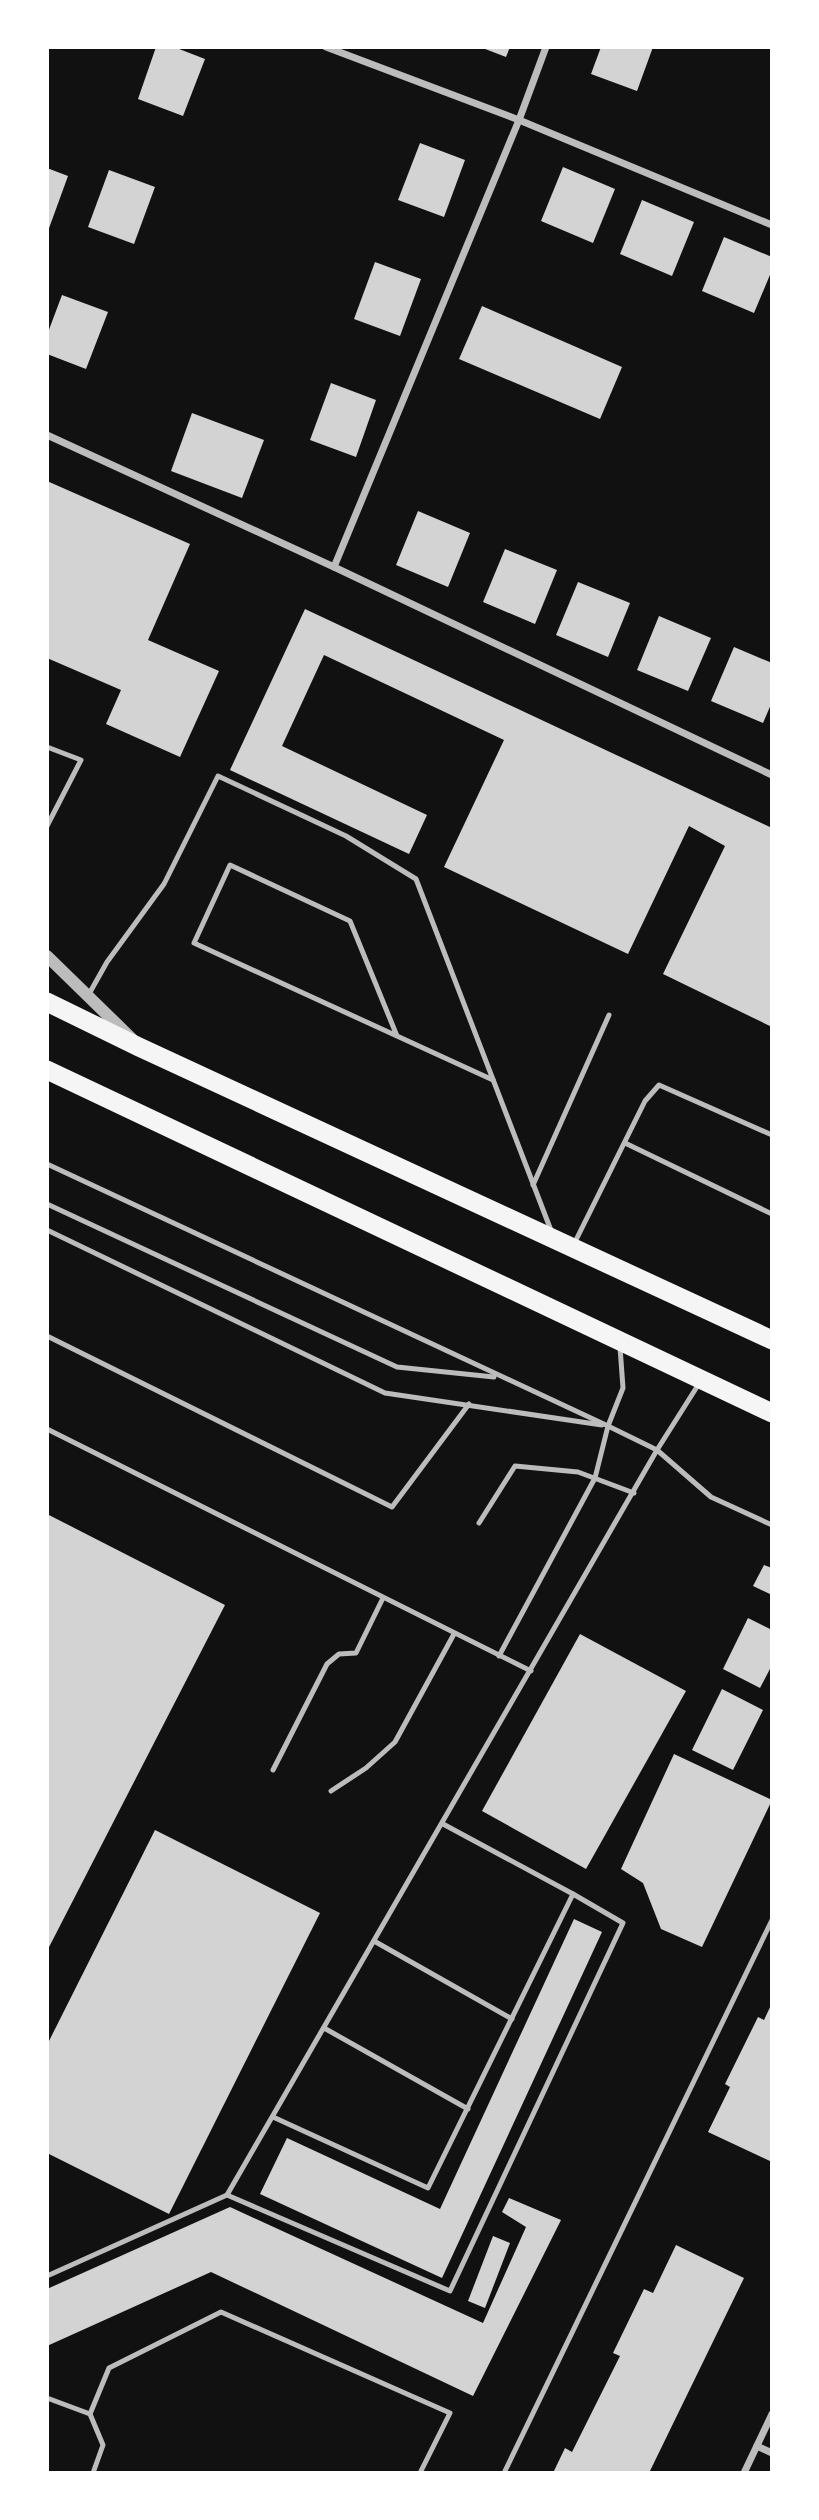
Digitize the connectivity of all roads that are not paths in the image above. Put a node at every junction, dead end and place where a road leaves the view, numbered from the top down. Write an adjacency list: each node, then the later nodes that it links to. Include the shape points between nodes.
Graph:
1 (326, 47): 3 (street)
2 (546, 47): 3 (street)
3 (519, 120): 4 (street); 6 (street)
4 (772, 225)
5 (47, 435): 6 (street)
6 (334, 567): 8 (street)
7 (47, 747): 9 (lane, via 81,760)
8 (772, 775)
9 (47, 826)
10 (47, 956): 11 (street)
11 (89, 994): 15 (street); 17 (lane, via 164,884 218,776 345,836 416,879)
12 (47, 1002): 15 (highway)
13 (609, 1015): 21 (lane)
14 (397, 1037): 14 (lane, via 194,943 230,866 350,921); 17 (lane)
15 (139, 1047): 25 (highway)
16 (47, 1070): 28 (highway)
17 (493, 1080): 21 (lane)
18 (772, 1135): 19 (lane, via 659,1085 645,1101)
19 (625, 1143): 23 (lane); 25 (lane)
20 (47, 1164): 29 (lane)
21 (533, 1185): 25 (lane)
22 (47, 1203): 29 (lane, via 397,1367)
23 (772, 1214)
24 (47, 1230): 31 (lane, via 385,1393)
25 (563, 1243): 27 (highway)
26 (47, 1336): 31 (lane, via 392,1507)
27 (772, 1339)
28 (619, 1341): 30 (highway); 33 (lane, via 623,1388)
29 (500, 1377): 33 (lane)
30 (702, 1380): 32 (highway); 35 (lane)
31 (469, 1404): 33 (lane)
32 (772, 1413)
33 (608, 1426): 35 (lane); 36 (lane)
34 (47, 1429): 40 (lane)
35 (657, 1450): 37 (lane); 39 (lane, via 711,1497)
36 (595, 1478): 37 (lane); 38 (lane, via 514,1466); 42 (lane)
37 (634, 1493): 43 (lane)
38 (479, 1523)
39 (772, 1525)
40 (383, 1598): 41 (lane); 44 (lane, via 356,1653 339,1654 327,1664)
41 (454, 1634): 42 (lane); 45 (lane, via 395,1742)
42 (499, 1656): 43 (lane)
43 (531, 1671): 46 (lane)
44 (273, 1770)
45 (331, 1791)
46 (443, 1824): 47 (lane); 49 (lane)
47 (573, 1894): 50 (lane); 54 (lane, via 623,1923 450,2291)
48 (772, 1920): 65 (lane)
49 (374, 1941): 50 (lane); 51 (lane)
50 (512, 2019): 52 (lane)
51 (324, 2028): 52 (lane); 53 (lane)
52 (468, 2109): 53 (lane, via 428,2188)
53 (273, 2117): 54 (lane)
54 (227, 2195): 56 (lane)
55 (47, 2267): 56 (lane)
56 (56, 2271): 57 (lane)
57 (47, 2276)
58 (47, 2398): 59 (lane)
59 (90, 2414): 63 (lane, via 103,2445); 64 (lane, via 109,2368 221,2312 450,2413)
60 (772, 2414): 61 (street)
61 (757, 2446): 62 (street); 66 (street)
62 (772, 2453)
63 (93, 2473)
64 (419, 2473)
65 (504, 2473)
66 (744, 2473)

